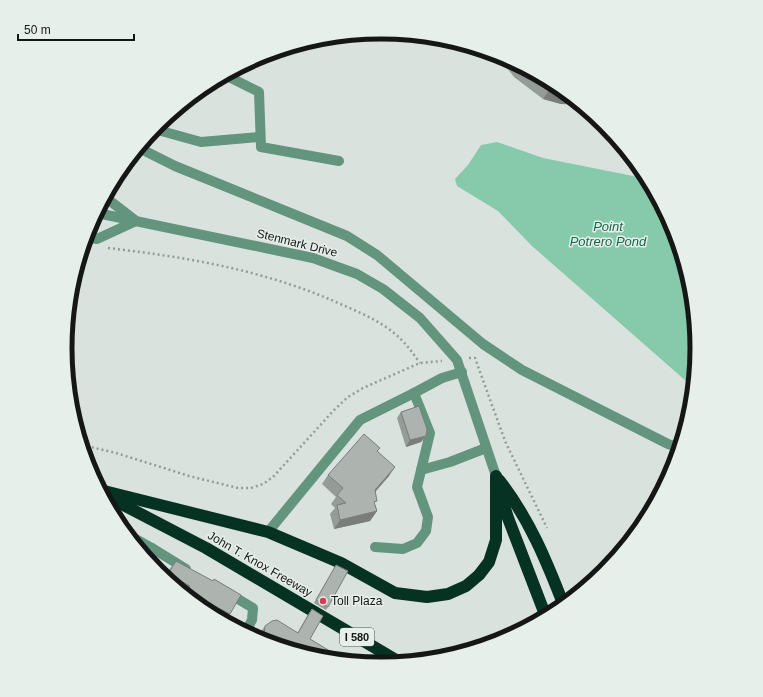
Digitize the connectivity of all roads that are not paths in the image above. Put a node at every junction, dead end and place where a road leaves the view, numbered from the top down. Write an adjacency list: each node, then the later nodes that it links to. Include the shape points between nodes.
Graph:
1 (231, 78): 3 (street, via 259,92)
2 (162, 131): 3 (street, via 201,142)
3 (260, 137): 5 (street, via 261,147)
4 (144, 150): 12 (street, via 175,166 347,236 377,255 483,344 522,370)
5 (339, 161)
6 (110, 201): 8 (street)
7 (103, 214): 8 (street, Stenmark Drive)
8 (136, 221): 9 (street, via 97,239); 10 (street, Stenmark Drive, via 299,255 357,274 409,308 436,334 457,360)
9 (93, 238)
10 (462, 372): 11 (street, via 442,378); 13 (street, Stenmark Drive)
11 (414, 393): 14 (street, via 430,433); 18 (street, via 360,420)
12 (675, 446)
13 (486, 448): 14 (street); 15 (street, Stenmark Drive)
14 (420, 470): 20 (street, via 417,487 428,517 426,531 417,543 403,549)
15 (496, 476): 18 (highway, via 497,531 492,554 484,569 473,581 448,594 427,597 395,593 341,563); 25 (highway, via 523,514); 26 (highway, via 506,513)
16 (107, 492): 18 (highway)
17 (111, 499): 28 (highway, John T. Knox Freeway / I 580, via 206,548)
18 (268, 532)
19 (139, 541): 21 (street)
20 (375, 547)
21 (152, 548): 22 (street); 23 (street)
22 (149, 553)
23 (192, 572)
24 (219, 588): 27 (street, via 253,608)
25 (561, 600)
26 (544, 612)
27 (249, 628)
28 (390, 658)

